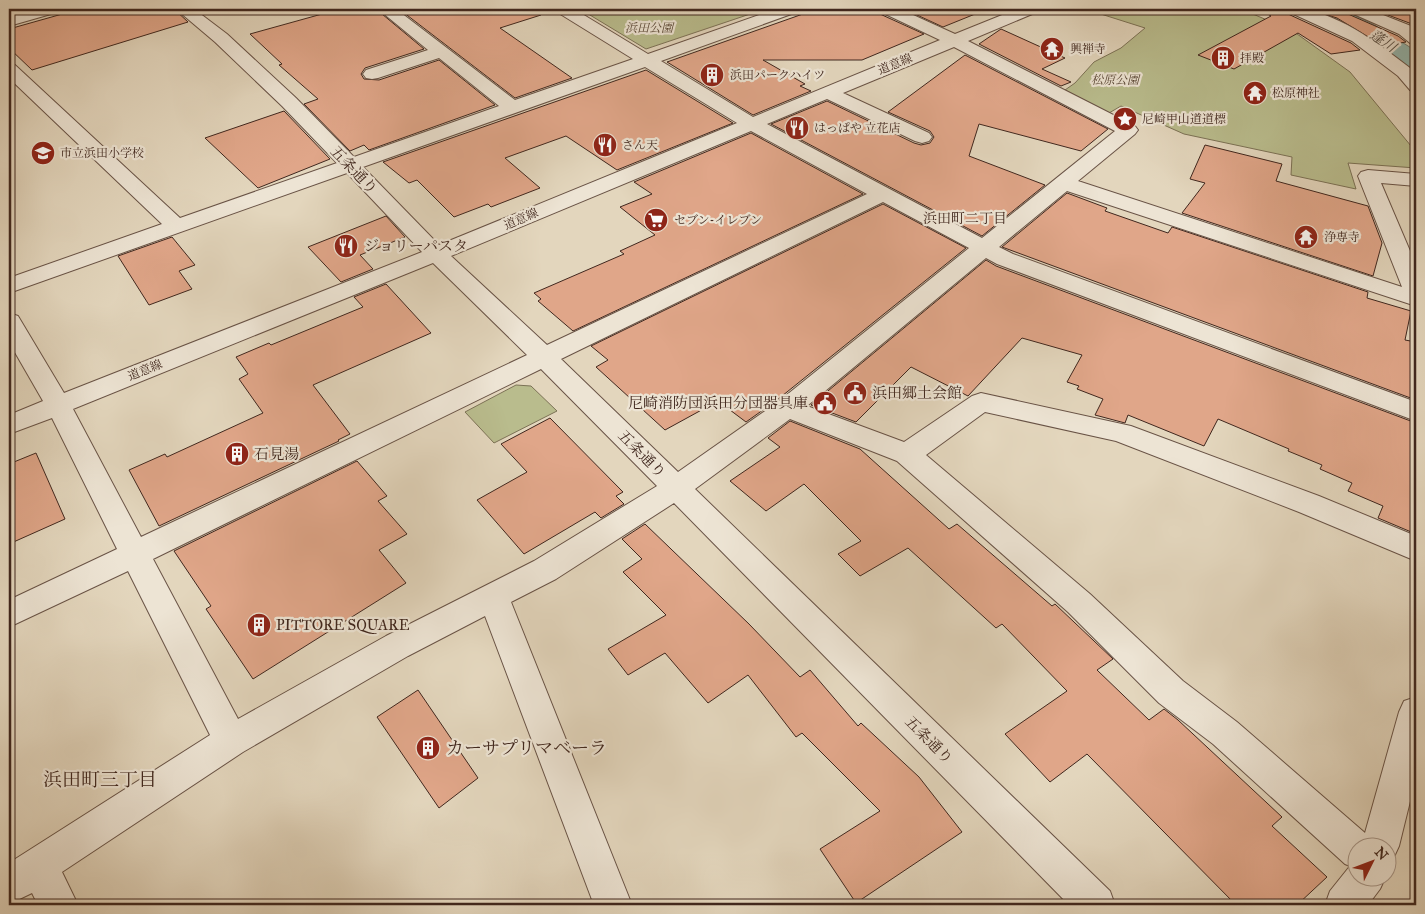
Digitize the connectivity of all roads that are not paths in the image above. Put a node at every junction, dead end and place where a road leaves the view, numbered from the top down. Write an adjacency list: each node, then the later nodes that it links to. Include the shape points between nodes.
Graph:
1 (52, 9): 10 (street)
2 (184, 9): 22 (street, 五条通り, via 252,67)
3 (386, 9): 13 (street)
4 (563, 9): 14 (street)
5 (791, 9): 14 (street)
6 (887, 9): 12 (street)
7 (1031, 9): 12 (street, 道意線)
8 (1295, 9): 17 (street, via 1358,37 1404,72)
9 (1355, 9): 11 (street)
10 (9, 21)
11 (1413, 35)
12 (952, 40): 18 (street, 道意線); 24 (street, via 1128,130)
13 (442, 52): 16 (street); 19 (street)
14 (644, 60): 19 (street); 20 (street)
15 (9, 69): 26 (street)
16 (372, 74)
17 (1416, 86)
18 (826, 92): 20 (street, 道意線); 21 (street)
19 (512, 107): 22 (street)
20 (750, 123): 25 (street); 28 (street, 道意線)
21 (922, 137)
22 (350, 165): 26 (street); 28 (street, 五条通り)
23 (1416, 180): 30 (street, via 1368,176)
24 (1064, 183): 27 (street); 31 (street)
25 (884, 194): 27 (street); 33 (street)
26 (177, 227): 29 (street)
27 (985, 248): 35 (street); 36 (street, via 1005,260)
28 (436, 254): 33 (street, 五条通り); 34 (street, 道意線)
29 (9, 286)
30 (1416, 292)
31 (1416, 299)
32 (9, 321): 34 (street)
33 (544, 357): 39 (street, 五条通り); 41 (street)
34 (58, 405): 37 (street, 道意線); 41 (street)
35 (787, 408): 38 (street); 39 (street)
36 (1416, 412)
37 (9, 425)
38 (907, 454): 40 (street, via 981,402 1121,433); 47 (street, via 1079,603 1171,692)
39 (676, 488): 42 (street, via 544,570); 52 (street, 五条通り)
40 (1416, 549)
41 (135, 554): 43 (street); 45 (street)
42 (493, 596): 45 (street); 51 (street)
43 (9, 614)
44 (1416, 712): 46 (street)
45 (231, 740): 48 (street)
46 (1383, 836)
47 (1348, 842)
48 (24, 876): 50 (street)
49 (1359, 886): 53 (street)
50 (60, 905)
51 (614, 905)
52 (1096, 905)
53 (1344, 905)

